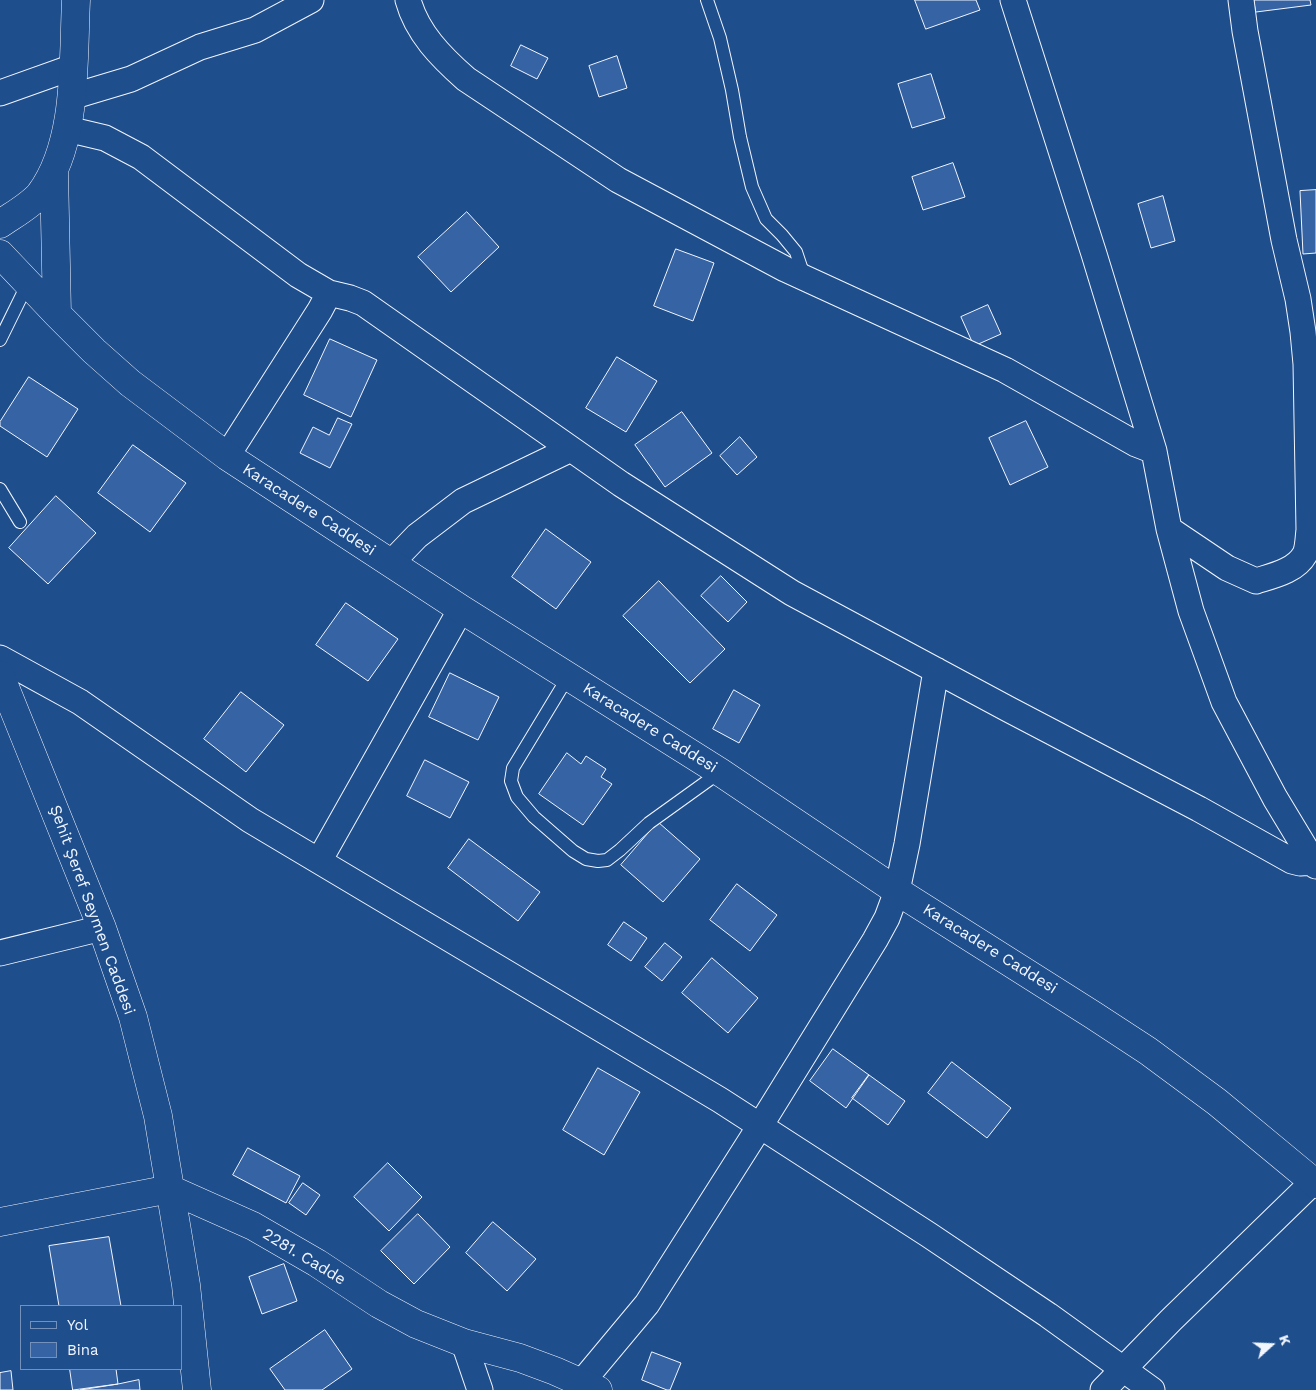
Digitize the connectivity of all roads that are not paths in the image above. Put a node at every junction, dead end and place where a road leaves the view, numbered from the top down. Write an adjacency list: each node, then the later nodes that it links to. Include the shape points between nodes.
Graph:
1 (76, 0): 7 (street)
2 (311, 0): 9 (street, via 256,30 200,47 131,80)
3 (408, 0): 14 (street, via 420,28 444,59 466,79 618,180)
4 (707, 0): 14 (lane, via 720,38 752,187 766,218 796,252)
5 (1013, 0): 20 (street)
6 (1241, 0): 24 (street, via 1303,332 1309,530 1305,554 1294,566 1256,581 1227,568)
7 (73, 67): 8 (street); 9 (street)
8 (0, 93)
9 (71, 97): 10 (street)
10 (67, 130): 11 (street); 16 (street, via 105,138 141,157 298,275)
11 (54, 171): 12 (street, via 38,195); 17 (street)
12 (0, 224)
13 (0, 254): 15 (street, Karacadere Caddesi)
14 (804, 278): 20 (street, via 1005,370)
15 (28, 283): 17 (street, Karacadere Caddesi); 18 (lane)
16 (329, 293): 19 (street, via 363,303); 21 (street)
17 (57, 314): 21 (street, Karacadere Caddesi, via 130,383)
18 (0, 340)
19 (571, 449): 25 (street, via 463,501 417,536); 28 (street, via 792,593)
20 (1154, 451): 24 (street)
21 (227, 456): 25 (street, Karacadere Caddesi)
22 (0, 489): 23 (lane)
23 (20, 522)
24 (1169, 529): 33 (street, via 1191,611 1224,702 1275,798)
25 (391, 564): 26 (street, Karacadere Caddesi)
26 (461, 610): 30 (street, Karacadere Caddesi); 32 (street)
27 (0, 658): 32 (street, via 80,702 250,820)
28 (936, 670): 33 (street, via 1292,861); 34 (street)
29 (0, 675): 35 (street, Şehit Şeref Seymen Caddesi)
30 (568, 677): 31 (street, Karacadere Caddesi); 31 (lane, via 513,768 511,781 517,797 573,851 586,859 607,860 649,823)
31 (720, 772): 34 (street, Karacadere Caddesi)
32 (318, 861): 37 (street)
33 (1315, 864)
34 (897, 890): 37 (street, via 875,940); 38 (street, Karacadere Caddesi, via 1148,1051 1217,1102)
35 (102, 928): 36 (street); 39 (street, Şehit Şeref Seymen Caddesi, via 133,1018 158,1116)
36 (0, 953)
37 (760, 1126): 42 (street, via 929,1234); 43 (street, via 647,1304)
38 (1315, 1183): 42 (street)
39 (170, 1189): 40 (street); 41 (street, 2281. Cadde, via 253,1226 379,1304 416,1324); 44 (street, Şehit Şeref Seymen Caddesi, via 186,1285)
40 (0, 1222)
41 (464, 1343): 43 (street, 2281. Cadde, via 520,1358); 45 (street)
42 (1123, 1370): 46 (street); 47 (street)
43 (590, 1386)
44 (197, 1390)
45 (480, 1390)
46 (1103, 1390)
47 (1152, 1390)

